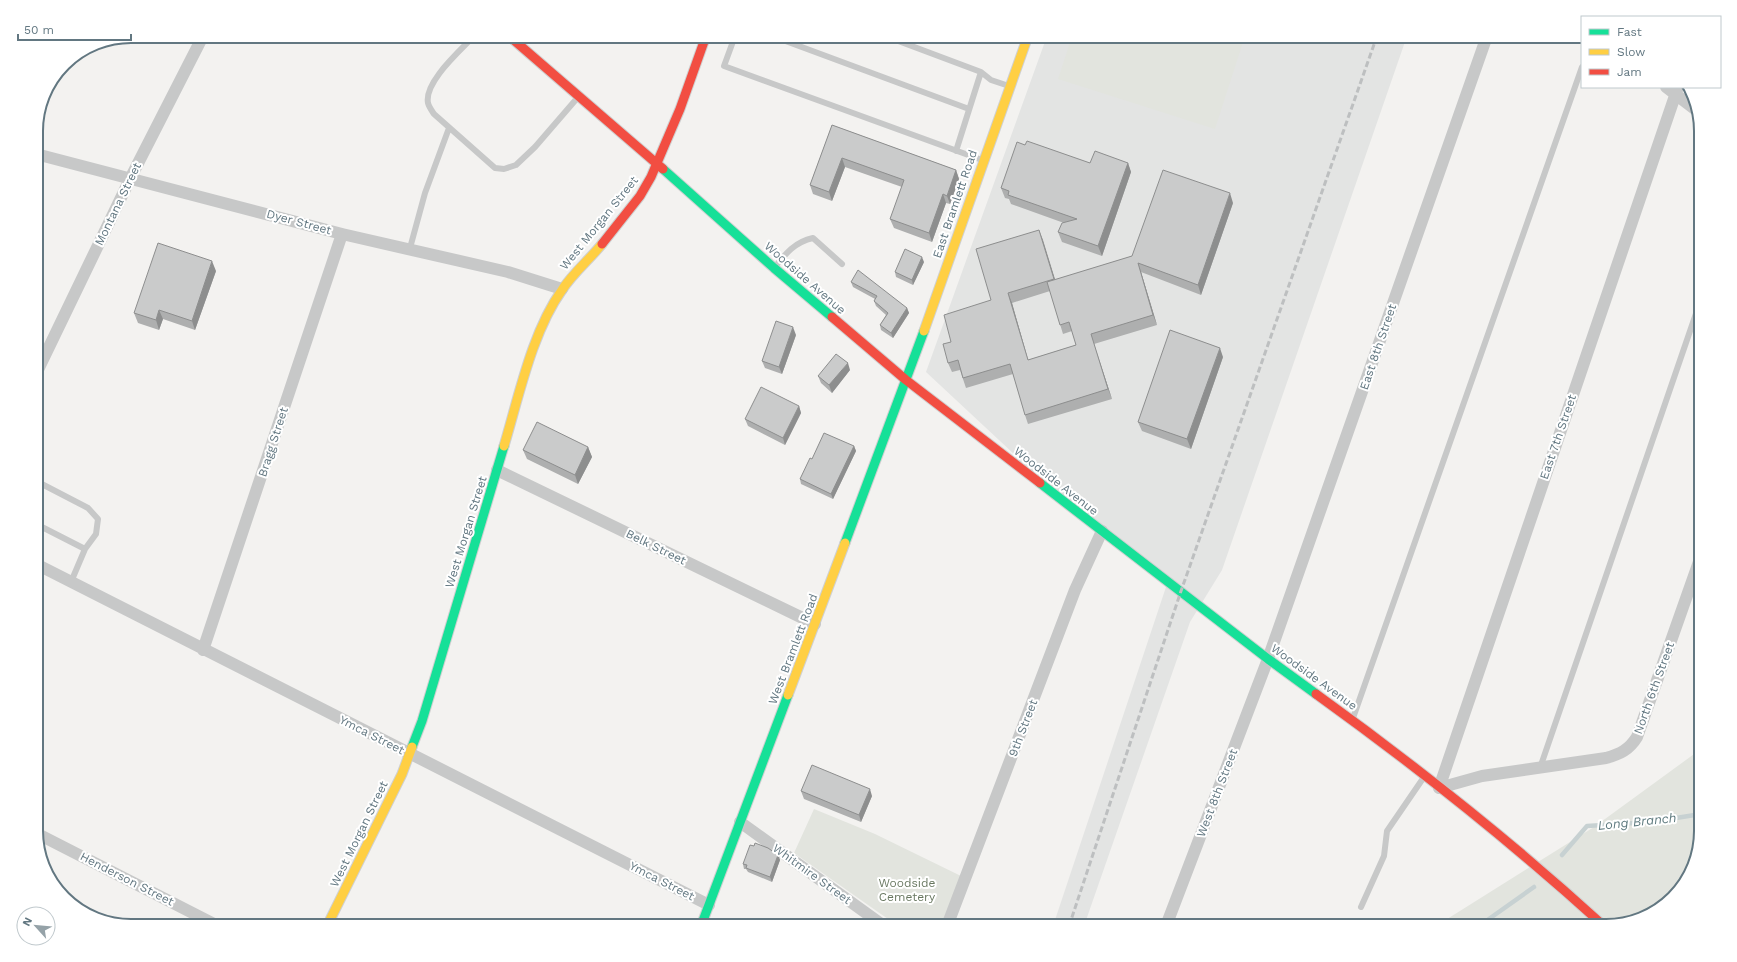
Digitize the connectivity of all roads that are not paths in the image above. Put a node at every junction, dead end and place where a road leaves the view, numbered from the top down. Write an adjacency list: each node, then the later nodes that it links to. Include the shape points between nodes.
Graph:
1 (199, 43): 22 (street, Montana Street)
2 (468, 43): 17 (lane, via 433,82 428,93 428,104 434,114)
3 (517, 43): 14 (street, Woodside Avenue)
4 (703, 43): 21 (street, West Morgan Street, via 677,116)
5 (732, 43): 18 (lane, via 724,66)
6 (791, 43): 16 (lane)
7 (904, 43): 11 (lane)
8 (1026, 43): 12 (street, East Bramlett Road)
9 (1485, 43): 41 (street, East 8th Street)
10 (1581, 70): 42 (lane)
11 (981, 72): 12 (lane, via 991,80); 16 (lane)
12 (1010, 86): 20 (street, East Bramlett Road)
13 (1673, 90): 15 (street); 46 (street, East 7th Street)
14 (579, 96): 17 (lane, via 535,147 516,165 504,169 495,168); 21 (street, Woodside Avenue)
15 (1690, 104)
16 (969, 109): 18 (lane)
17 (449, 128): 24 (lane)
18 (956, 151): 20 (lane)
19 (43, 156): 22 (street, Dyer Street)
20 (984, 160): 30 (street, East Bramlett Road)
21 (656, 162): 26 (street, Woodside Avenue); 27 (street, West Morgan Street, via 651,178 640,196)
22 (131, 177): 23 (street, Dyer Street); 29 (street, Montana Street)
23 (342, 234): 24 (street, Dyer Street); 40 (street, Bragg Street)
24 (410, 248): 27 (street, Dyer Street, via 508,272)
25 (842, 264): 26 (lane, via 813,238 801,241 790,249)
26 (774, 268): 30 (street, Woodside Avenue)
27 (562, 289): 31 (street, West Morgan Street, via 549,310 538,337)
28 (1694, 319): 44 (lane)
29 (43, 359)
30 (906, 380): 34 (street, Woodside Avenue); 39 (street, West Bramlett Road)
31 (497, 470): 39 (street, Belk Street); 43 (street, West Morgan Street, via 422,721)
32 (43, 485): 35 (lane, via 88,508 98,519 96,534)
33 (43, 528): 35 (lane)
34 (1102, 531): 41 (street, Woodside Avenue); 55 (street, 9th Street, via 1075,590)
35 (85, 549): 38 (lane)
36 (43, 568): 38 (street, Ymca Street)
37 (1694, 576): 44 (street, North 6th Street, via 1633,744 1622,753 1606,758)
38 (71, 582): 40 (street, Ymca Street)
39 (815, 624): 47 (street, West Bramlett Road)
40 (203, 650): 43 (street, Ymca Street)
41 (1268, 659): 42 (street, Woodside Avenue); 56 (street, West 8th Street)
42 (1352, 720): 45 (street, Woodside Avenue)
43 (409, 754): 49 (street, Ymca Street); 52 (street, West Morgan Street, via 402,774)
44 (1540, 768): 46 (street, North 6th Street, via 1482,776)
45 (1424, 776): 46 (street, Woodside Avenue); 50 (lane, via 1387,831 1384,856)
46 (1439, 788): 57 (street, Woodside Avenue, via 1549,876)
47 (740, 822): 49 (street, West Bramlett Road); 54 (street, Whitmire Street)
48 (43, 837): 51 (street, Henderson Street)
49 (709, 905): 53 (street, West Bramlett Road)
50 (1361, 907)
51 (204, 919)
52 (330, 919)
53 (704, 919)
54 (874, 919)
55 (950, 919)
56 (1169, 919)
57 (1596, 919)

